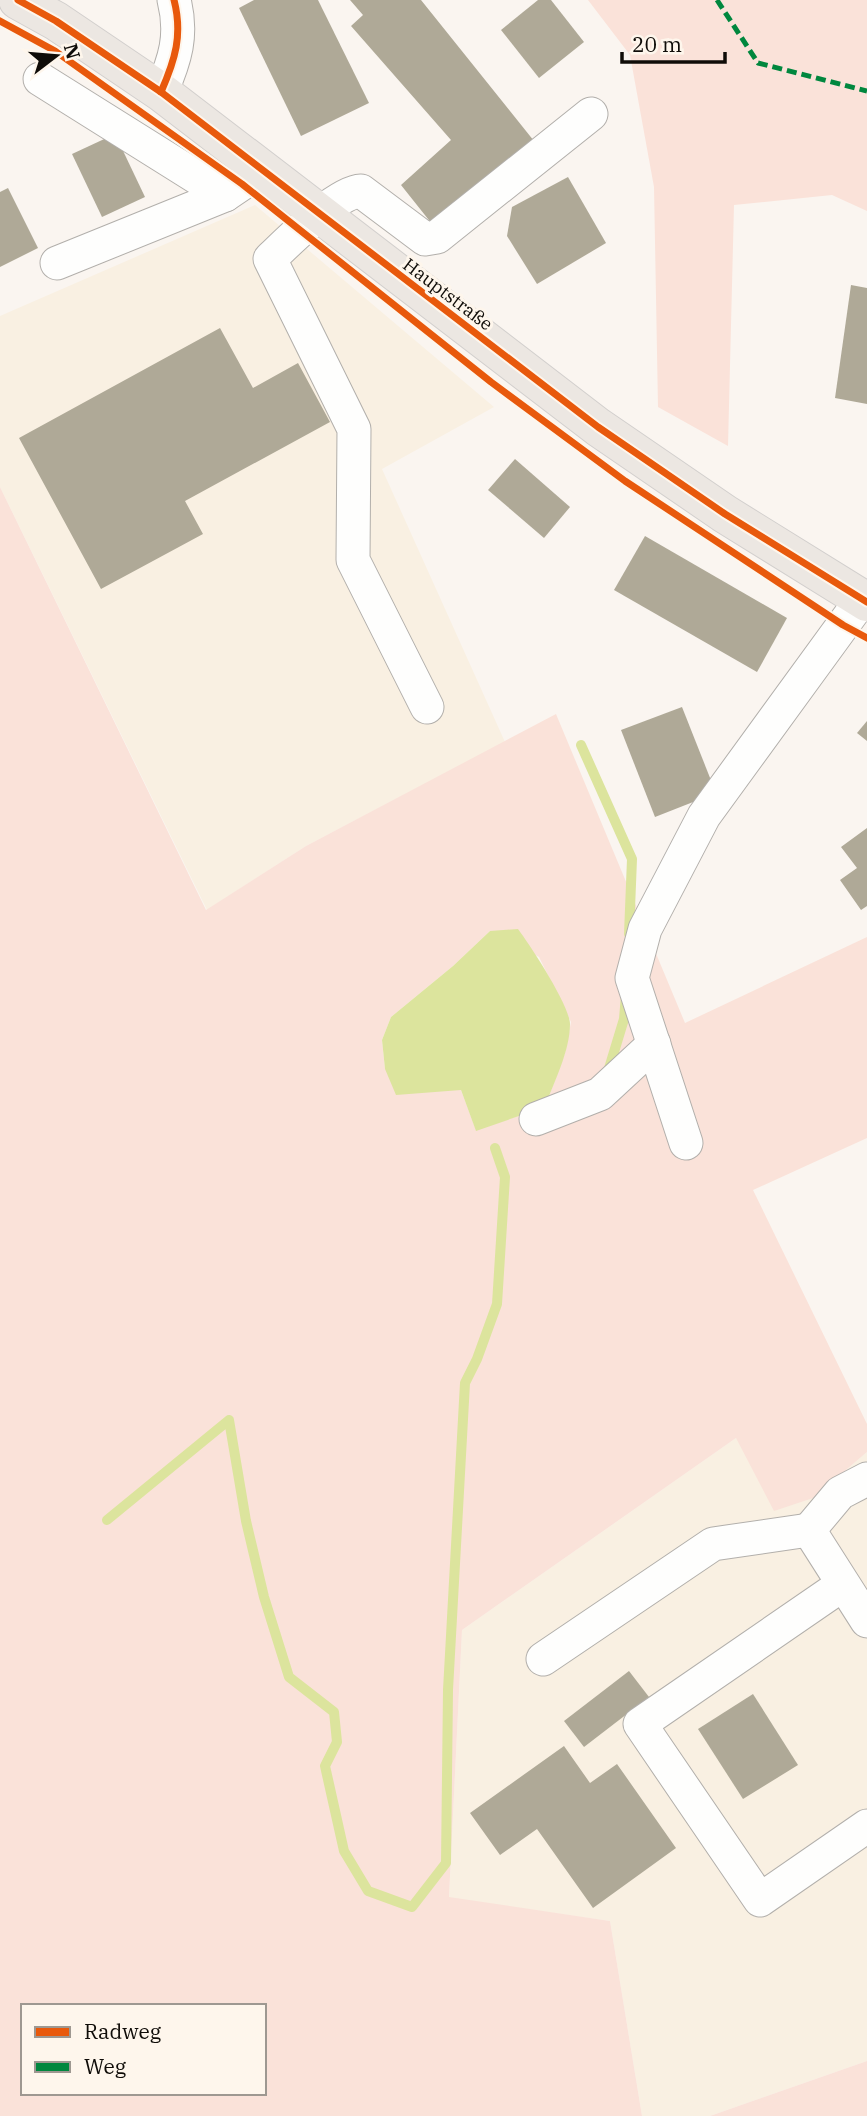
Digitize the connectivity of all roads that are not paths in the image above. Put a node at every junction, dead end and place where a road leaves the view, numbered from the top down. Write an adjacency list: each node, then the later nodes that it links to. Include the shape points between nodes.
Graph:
1 (18, 0): 4 (main road, Hauptstraße)
2 (174, 0): 4 (street, via 175,60)
3 (40, 79): 7 (street)
4 (161, 92): 6 (main road, Hauptstraße)
5 (591, 114): 8 (street, via 437,237 425,239 361,191 352,191)
6 (262, 170): 7 (street); 8 (main road, Hauptstraße)
7 (225, 195): 9 (street)
8 (318, 215): 10 (main road, Hauptstraße, via 598,427 724,514); 11 (street, via 270,259 354,429 353,560)
9 (57, 262)
10 (864, 601): 12 (street, via 704,817 645,929 632,978)
11 (428, 707)
12 (653, 1044): 13 (street, via 600,1094); 14 (street)
13 (536, 1119)
14 (686, 1143)
15 (867, 1479): 16 (street, via 840,1493)
16 (809, 1530): 17 (street); 19 (street, via 713,1544)
17 (842, 1585): 18 (street); 20 (street, via 640,1724 761,1899)
18 (867, 1621)
19 (543, 1659)
20 (867, 1826)

